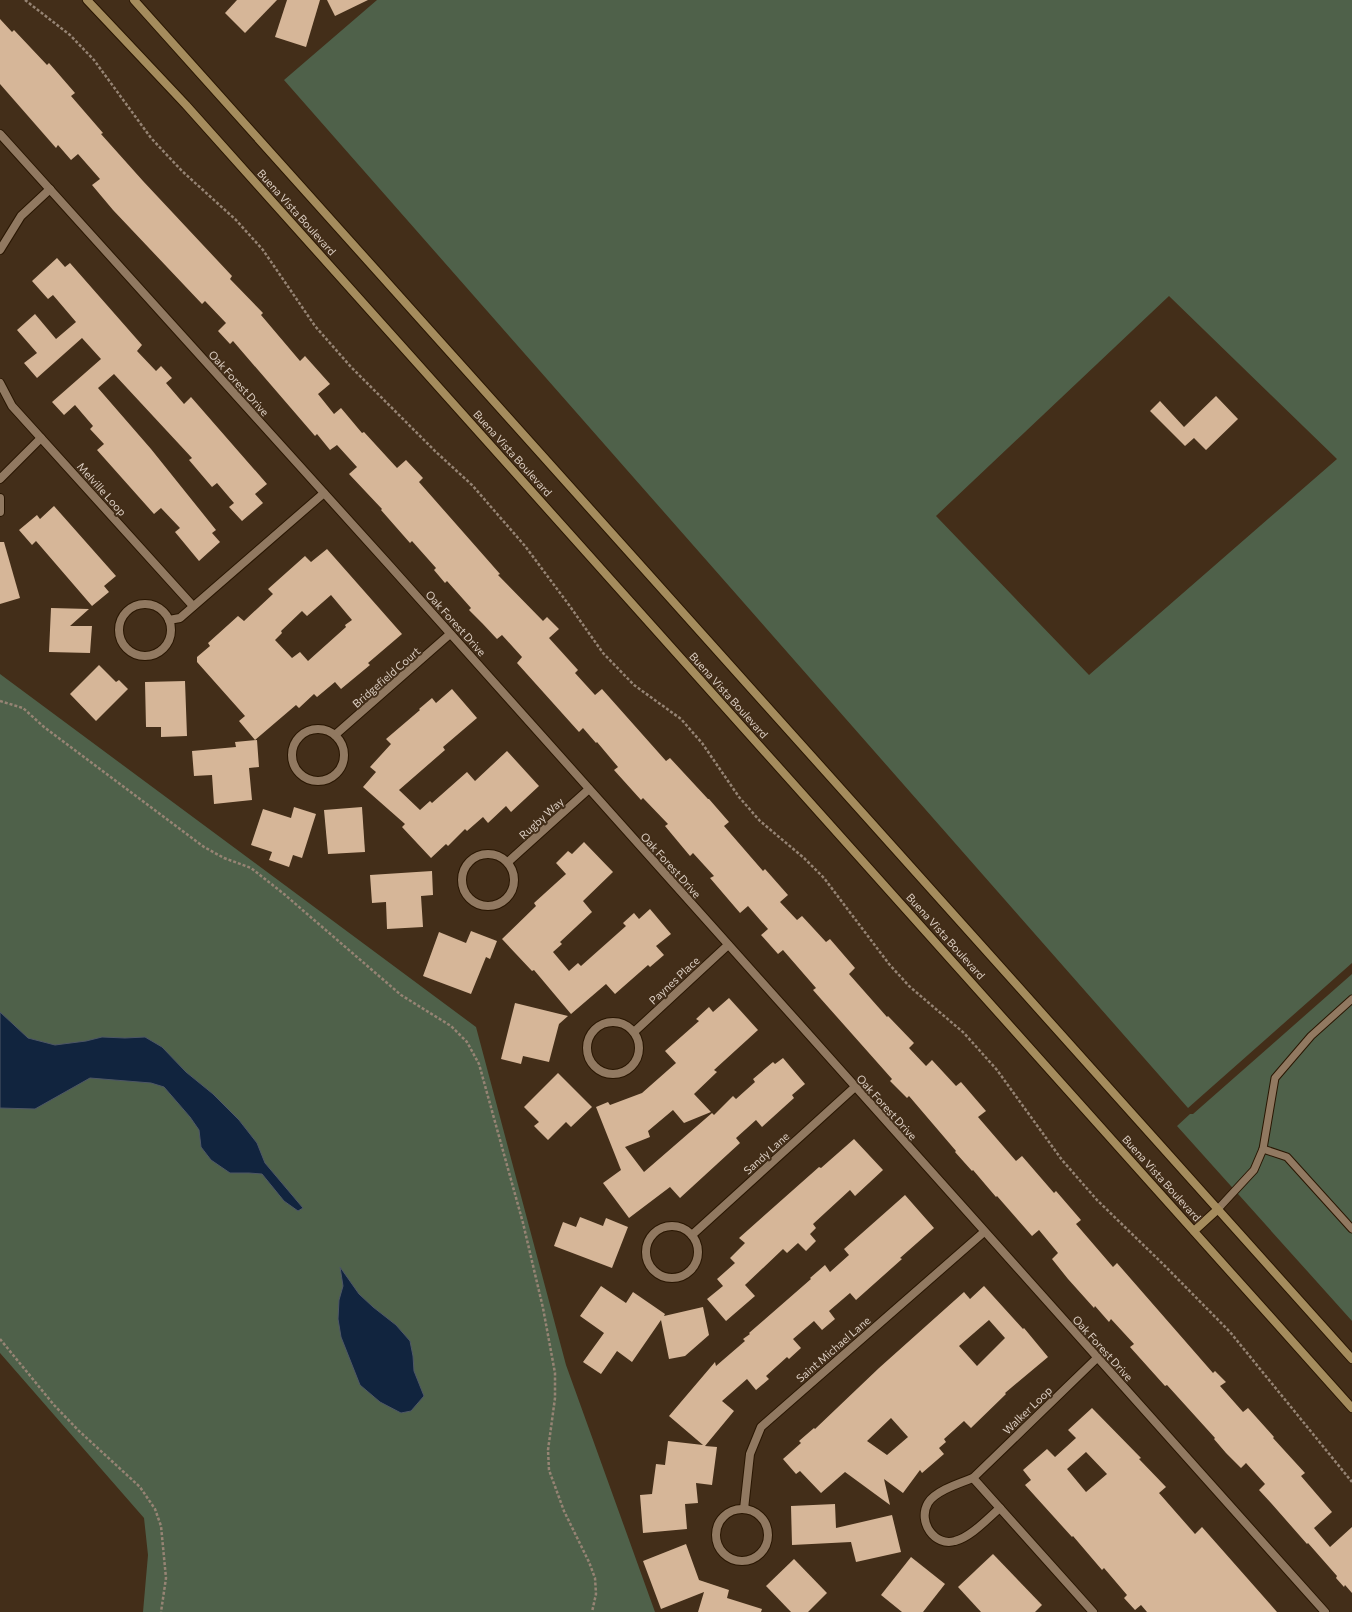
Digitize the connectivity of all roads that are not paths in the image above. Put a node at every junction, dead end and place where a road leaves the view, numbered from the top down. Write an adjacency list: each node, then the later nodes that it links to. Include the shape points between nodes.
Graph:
1 (87, 0): 25 (main road, Buena Vista Boulevard, via 234,158)
2 (134, 0): 23 (main road, Buena Vista Boulevard)
3 (0, 134): 4 (street, Oak Forest Drive)
4 (50, 189): 5 (street, via 21,216); 9 (street, Oak Forest Drive)
5 (0, 250)
6 (0, 383): 7 (street, Melville Loop, via 12,406)
7 (41, 438): 8 (street); 12 (street, Melville Loop)
8 (0, 479)
9 (324, 493): 12 (street); 14 (street, Oak Forest Drive)
10 (0, 498): 11 (street)
11 (0, 512)
12 (193, 606): 13 (street, via 180,618)
13 (169, 620): 13 (street, via 170,638 158,652 141,656 125,647 119,631 120,623 128,610 144,604 159,608)
14 (450, 634): 15 (street, Bridgefield Court); 16 (street, Oak Forest Drive)
15 (335, 736): 15 (street, via 344,751 341,765 334,775 316,781 300,774 292,756 294,744 299,737 313,729 329,731)
16 (588, 789): 17 (street, Rugby Way); 18 (street, Oak Forest Drive)
17 (508, 862): 17 (street, via 512,870 513,884 502,902 484,905 468,897 462,881 464,870 471,860 478,855 494,854)
18 (728, 945): 20 (street, Paynes Place); 21 (street, Oak Forest Drive)
19 (1352, 999): 22 (lane, via 1311,1036 1275,1078)
20 (634, 1032): 20 (street, via 639,1048 638,1057 633,1065 618,1073 609,1073 594,1065 587,1049 588,1041 597,1027 604,1023 617,1022 628,1026)
21 (855, 1087): 26 (street, Oak Forest Drive); 27 (street, Sandy Lane)
22 (1263, 1149): 23 (lane, via 1254,1170); 24 (lane, via 1287,1157)
23 (1217, 1210): 25 (main road); 29 (main road, Buena Vista Boulevard)
24 (1352, 1229)
25 (1194, 1231): 30 (main road, Buena Vista Boulevard)
26 (984, 1232): 28 (street, Oak Forest Drive); 33 (street, Saint Michael Lane, via 761,1427 750,1454)
27 (692, 1235): 27 (street, via 698,1252 692,1268 685,1274 667,1277 652,1268 646,1253 648,1241 656,1232 662,1228 678,1226)
28 (1097, 1358): 31 (street, Walker Loop); 35 (street, Oak Forest Drive)
29 (1352, 1359)
30 (1352, 1408)
31 (973, 1478): 32 (street); 32 (street, Walker Loop, via 936,1495 928,1503 924,1514 926,1526 932,1535 942,1541 954,1542 965,1537)
32 (1000, 1508): 34 (street)
33 (744, 1509): 33 (street, via 760,1516 768,1532 763,1550 749,1560 740,1561 725,1555 720,1549 716,1534 718,1526 728,1513)
34 (1093, 1612)
35 (1325, 1612)

